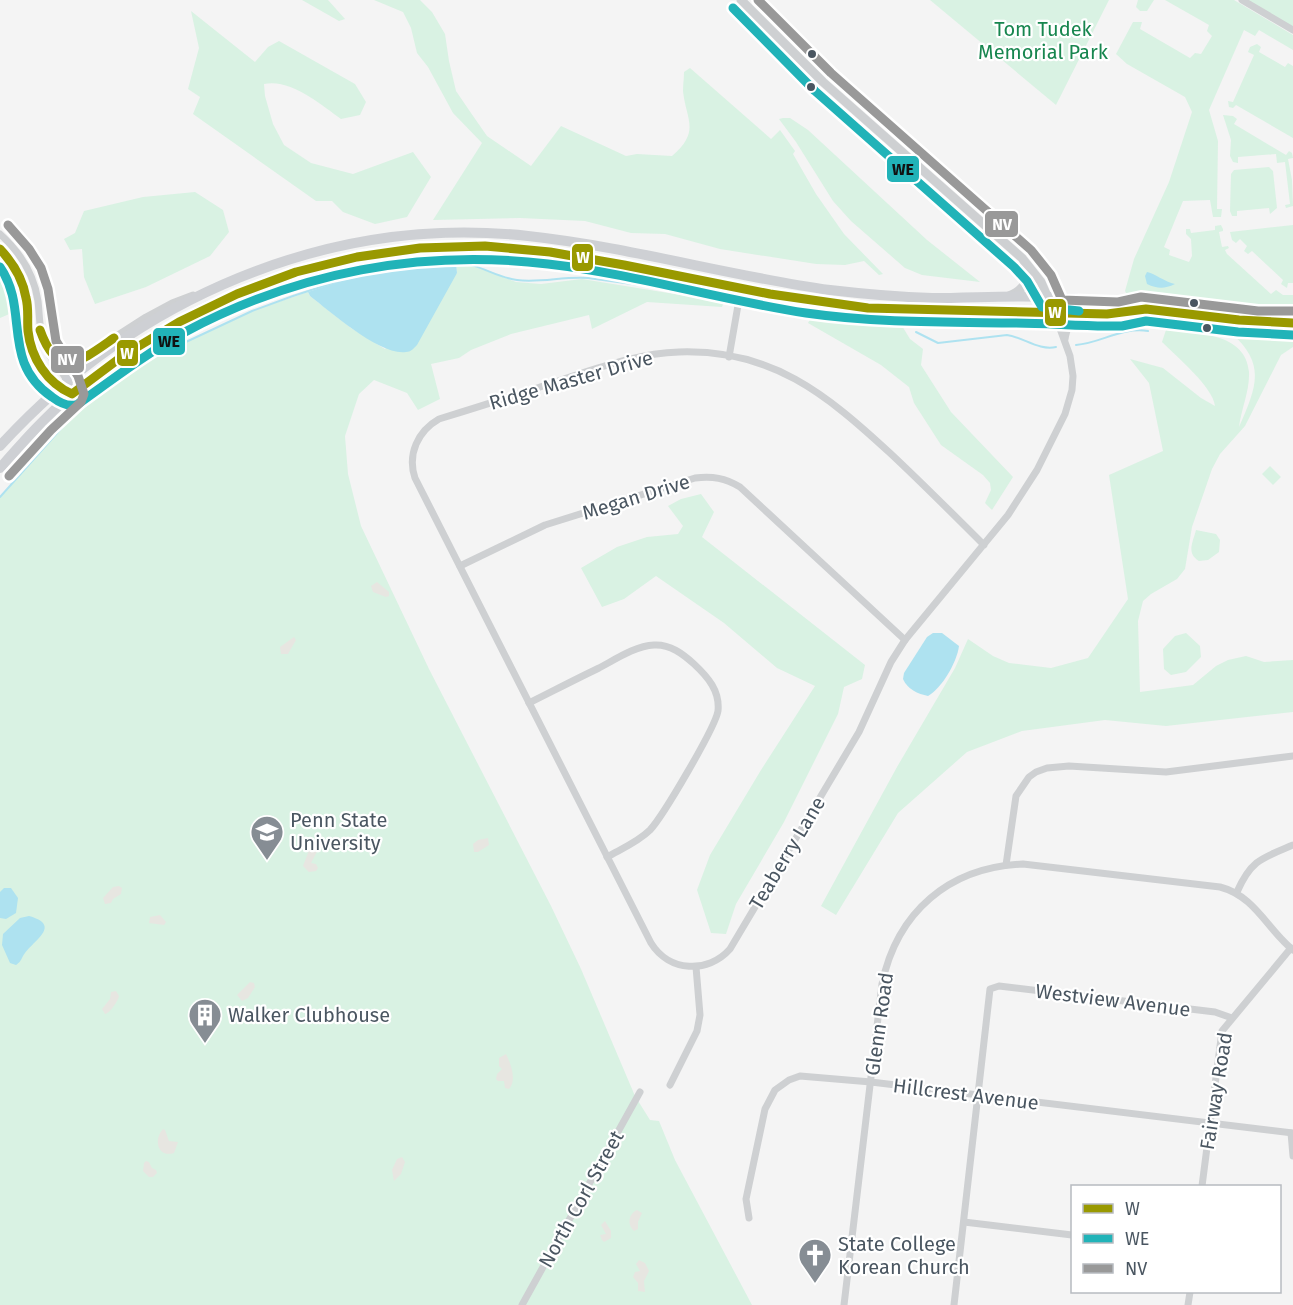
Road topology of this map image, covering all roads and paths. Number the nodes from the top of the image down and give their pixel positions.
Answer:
1 (741, 0) edge
2 (1242, 0) edge
3 (1293, 30) edge
4 (0, 234) edge
5 (0, 249) edge
6 (1022, 258) junction
7 (220, 285) junction
8 (741, 288) junction
9 (1006, 297) junction
10 (1049, 297) junction
11 (1141, 309) junction
12 (1054, 312) junction
13 (1084, 313) junction
14 (1293, 323) edge
15 (1065, 342) junction
16 (47, 350) junction
17 (729, 357) junction
18 (67, 380) junction
19 (58, 388) junction
20 (72, 394) junction
21 (0, 446) edge
22 (0, 468) edge
23 (984, 545) junction
24 (460, 566) junction
25 (905, 640) junction
26 (530, 703) junction
27 (1293, 756) edge
28 (1293, 845) edge
29 (607, 856) junction
30 (1006, 865) junction
31 (1237, 892) junction
32 (1292, 949) edge
33 (696, 967) junction
34 (1232, 1018) junction
35 (871, 1082) junction
36 (670, 1085) dead end
37 (640, 1092) dead end
38 (978, 1095) junction
39 (1210, 1123) junction
40 (1292, 1133) edge
41 (1293, 1156) edge
42 (1202, 1185) edge
43 (749, 1218) dead end
44 (964, 1222) junction
45 (1071, 1235) edge
46 (522, 1305) edge
47 (843, 1305) edge
48 (954, 1305) edge

1 - 6 street
2 - 3 street
4 - 16 street
5 - 19 street
6 - 9 street
6 - 10 street
7 - 9 main road
7 - 16 street
7 - 18 main road
8 - 12 main road
8 - 17 street
8 - 20 main road
9 - 10 main road
10 - 11 main road
10 - 12 street
11 - 13 main road
11 - 14 main road
12 - 13 main road
12 - 15 street, Teaberry Lane
13 - 15 street
15 - 23 street, Teaberry Lane
16 - 18 street
17 - 23 street, Ridge Master Drive
17 - 24 street, Ridge Master Drive
18 - 19 main road
18 - 20 street
19 - 20 street
19 - 21 main road
20 - 22 main road
23 - 25 street, Teaberry Lane
24 - 25 street, Megan Drive
24 - 26 street
25 - 33 street, Teaberry Lane
26 - 29 street
26 - 29 street
27 - 30 street
28 - 31 street
29 - 33 street
30 - 31 street, Glenn Road
30 - 35 street, Glenn Road
31 - 32 street
32 - 34 street, Fairway Road
33 - 36 street
34 - 38 street, Westview Avenue
34 - 39 street, Fairway Road
35 - 38 street, Hillcrest Avenue
35 - 43 street, Hillcrest Avenue
35 - 47 street, Glenn Road
37 - 46 street, North Corl Street
38 - 39 street, Hillcrest Avenue
38 - 44 street
39 - 40 street, Hillcrest Avenue
39 - 42 street, Fairway Road
40 - 41 street
44 - 45 street
44 - 48 street

